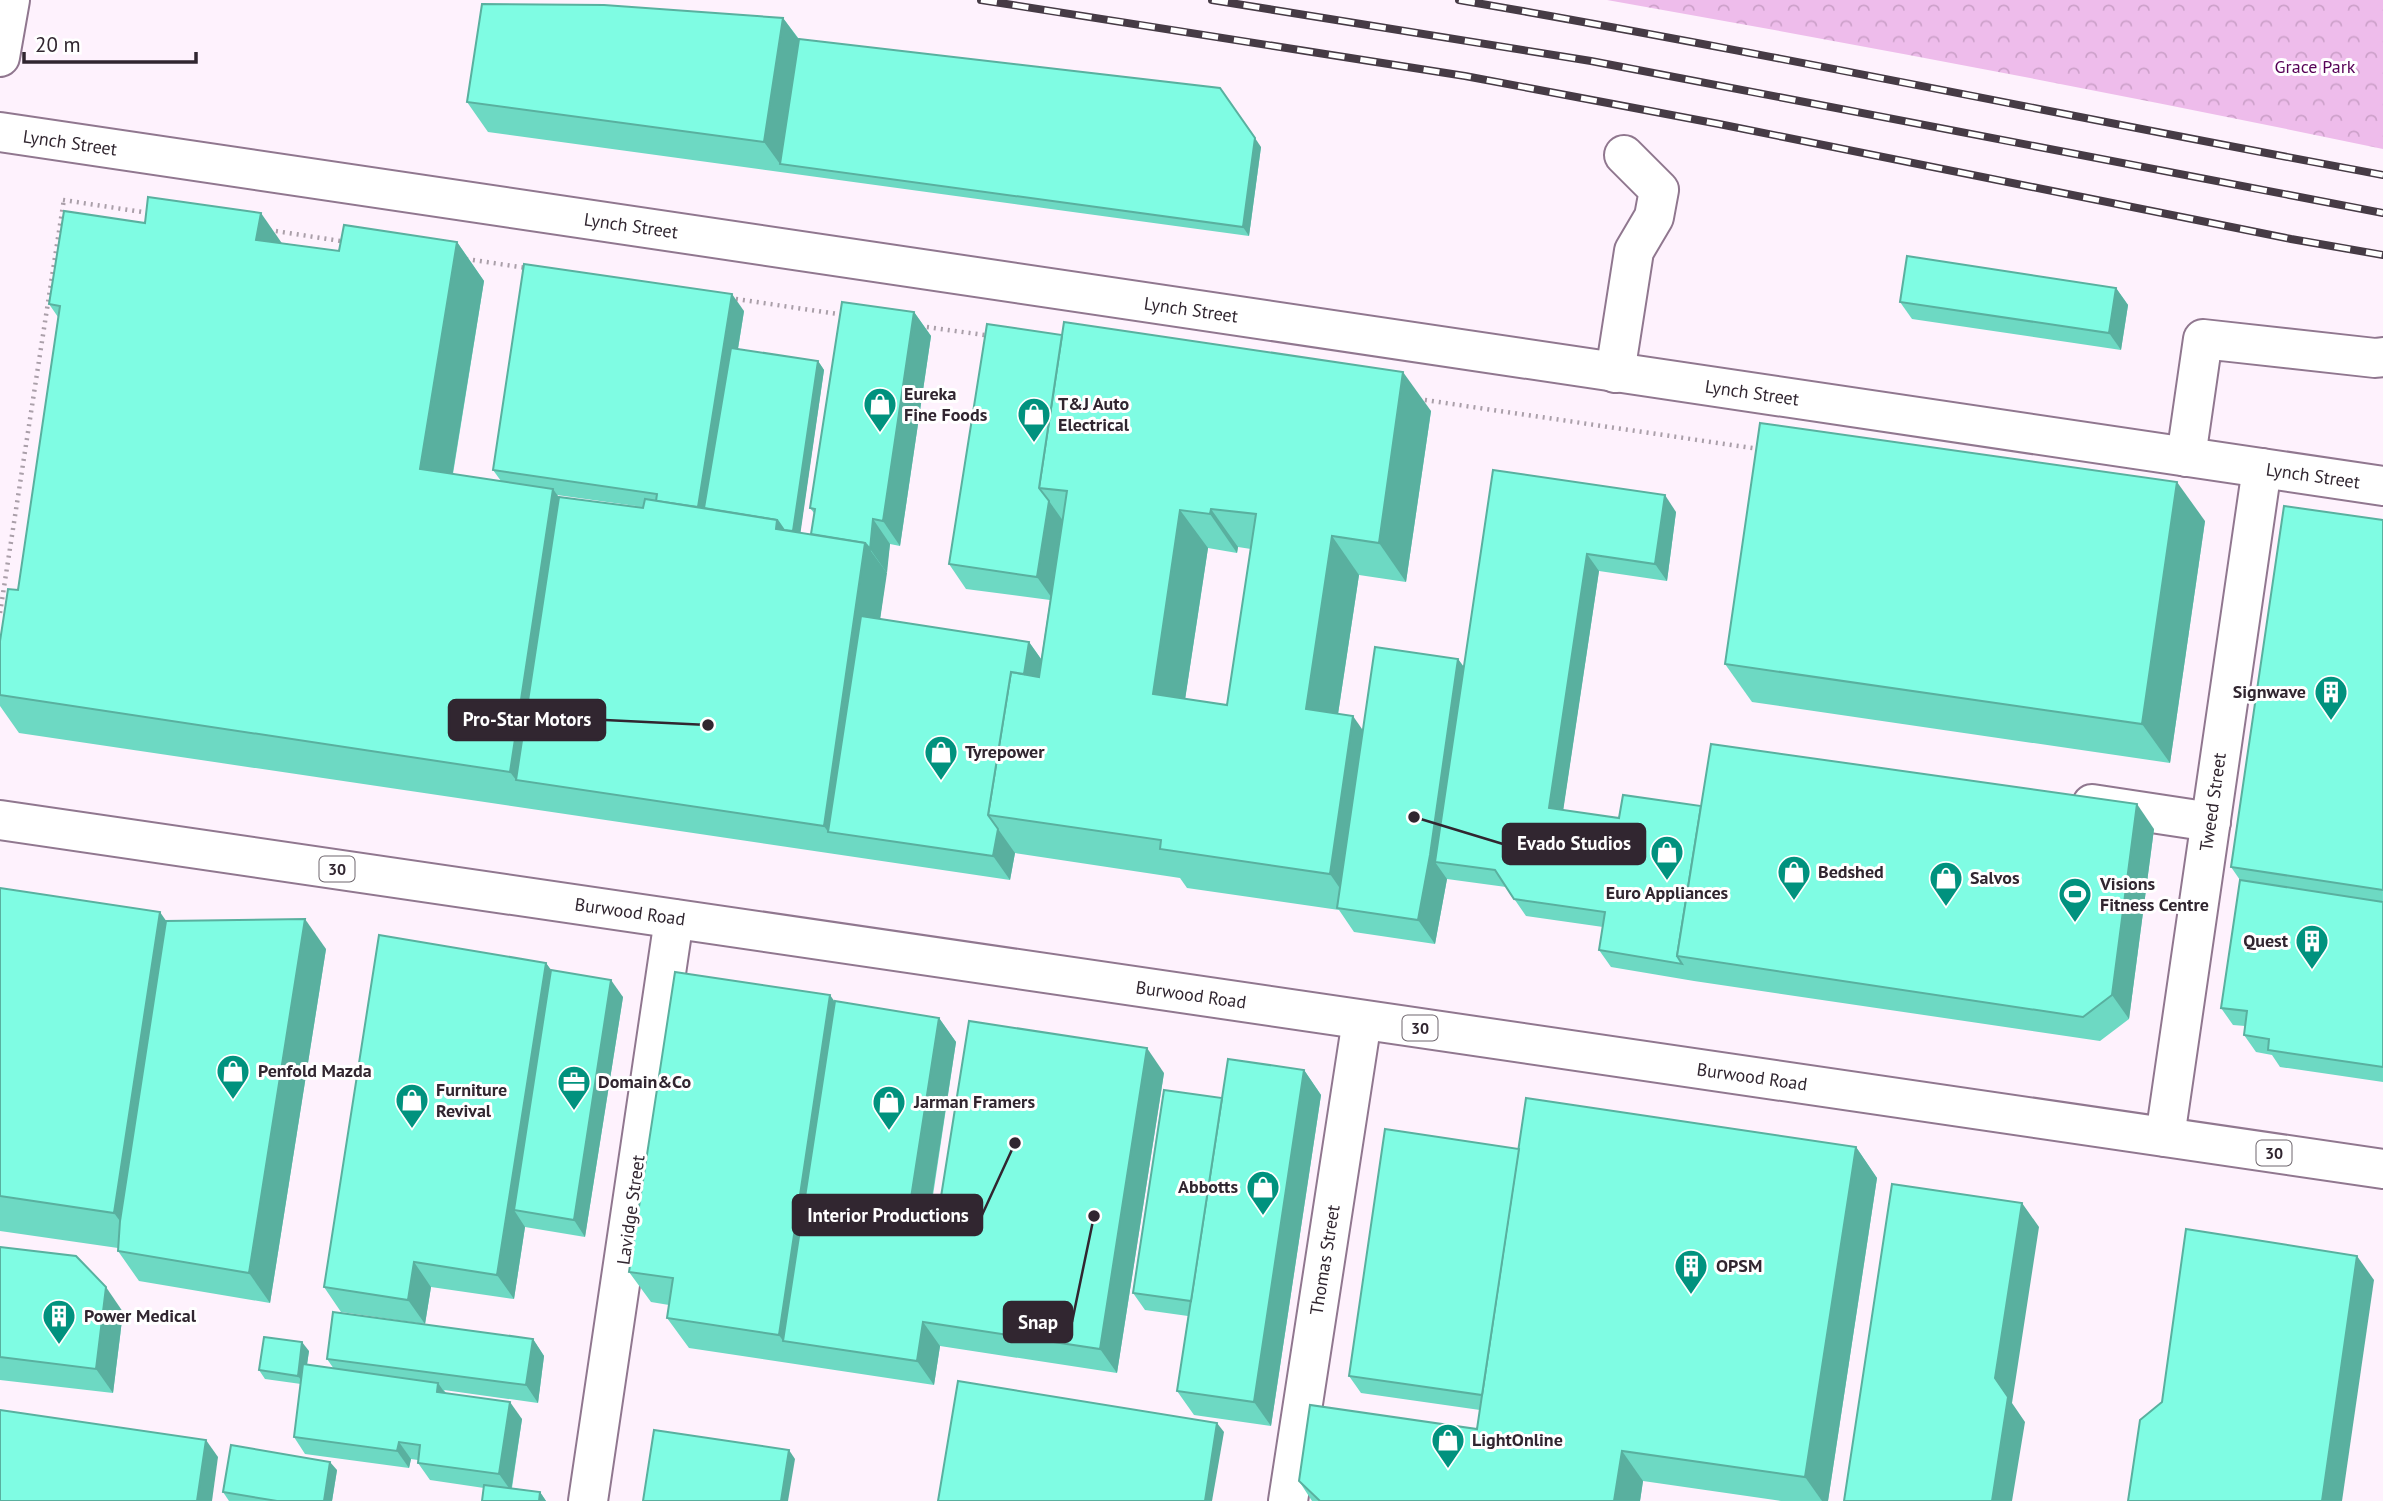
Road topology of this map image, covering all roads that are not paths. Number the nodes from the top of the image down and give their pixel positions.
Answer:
1 (10, 0) edge
2 (0, 57) edge
3 (0, 132) edge
4 (1624, 155) dead end
5 (2383, 357) edge
6 (1615, 373) junction
7 (2186, 457) junction
8 (2262, 468) junction
9 (2383, 486) edge
10 (2061, 799) edge
11 (0, 820) edge
12 (2211, 822) junction
13 (674, 919) junction
14 (1362, 1020) junction
15 (2165, 1137) junction
16 (2383, 1169) edge
17 (589, 1501) edge
18 (1288, 1501) edge

1 - 2 street
3 - 6 street, Lynch Street
4 - 6 street
5 - 7 street
6 - 7 street, Lynch Street
7 - 8 street, Lynch Street
8 - 9 street, Lynch Street
8 - 12 street, Tweed Street
10 - 12 street
11 - 13 street, Burwood Road / 30
12 - 15 street, Tweed Street
13 - 14 street, Burwood Road / 30
13 - 17 street, Lavidge Street
14 - 15 street, Burwood Road / 30
14 - 18 street, Thomas Street
15 - 16 street, Burwood Road / 30

